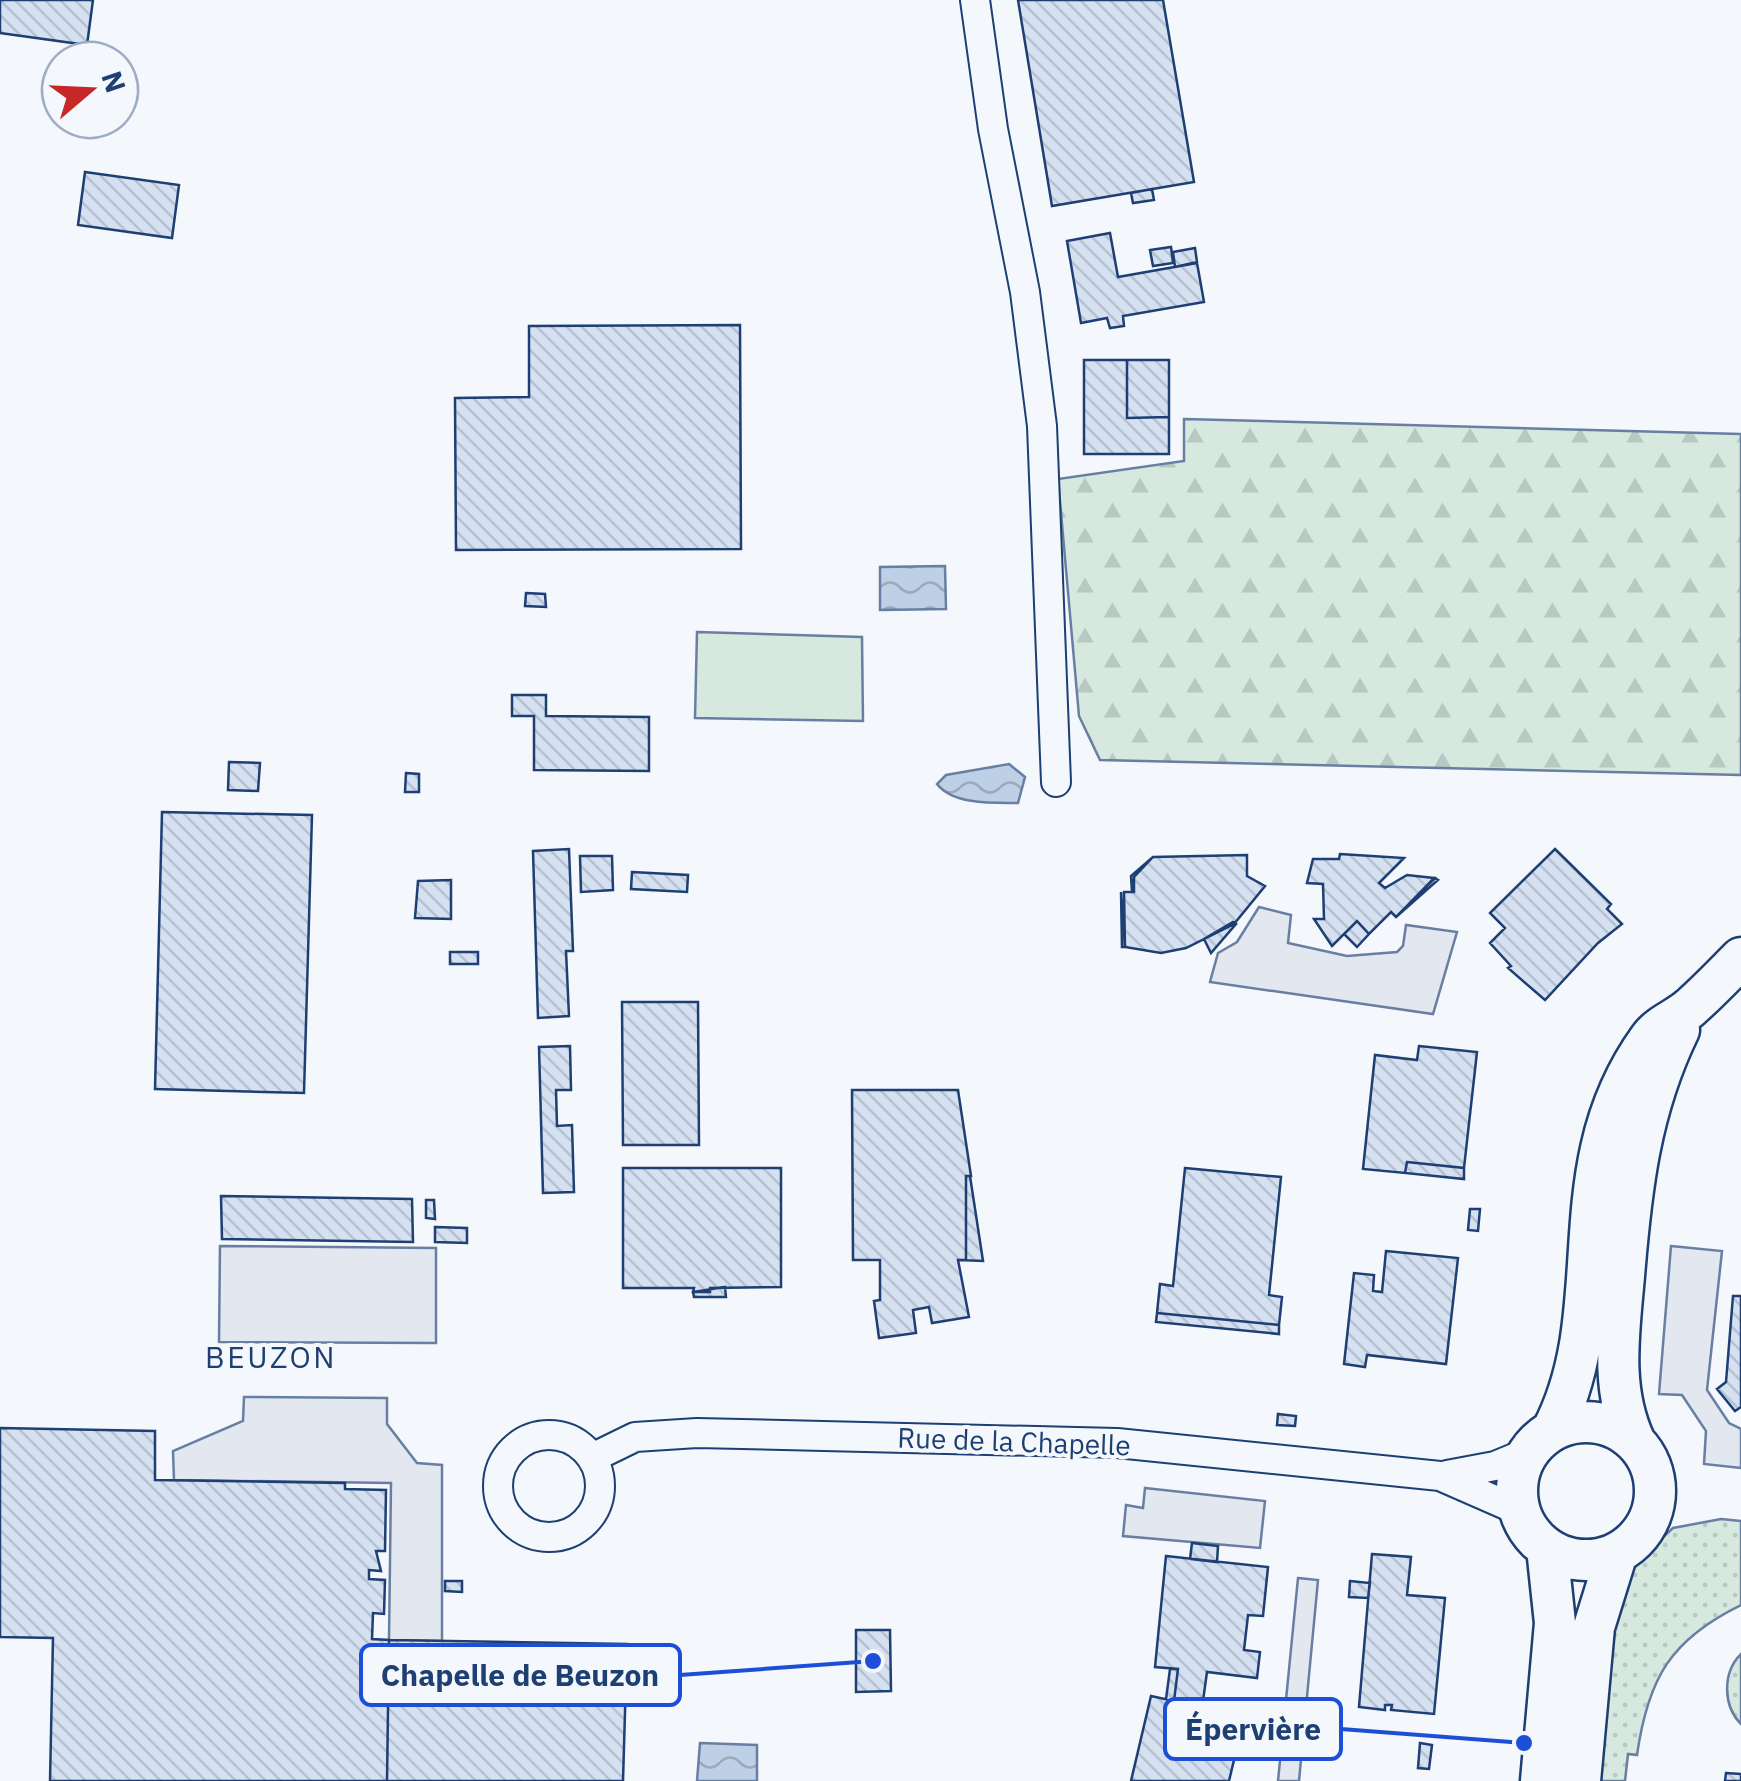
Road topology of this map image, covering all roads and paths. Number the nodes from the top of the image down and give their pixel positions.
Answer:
1 (975, 0) edge
2 (1056, 782) dead end
3 (1741, 958) edge
4 (1690, 1009) junction
5 (1540, 1442) junction
6 (1635, 1442) junction
7 (592, 1458) dead end
8 (1440, 1476) junction
9 (1520, 1512) junction
10 (1547, 1548) junction
11 (1617, 1554) junction
12 (1540, 1781) edge
13 (1580, 1781) edge

1 - 2 street
3 - 4 street
4 - 5 street
4 - 6 street
5 - 6 street
5 - 8 street, Rue de la Chapelle
5 - 9 street
6 - 11 street
7 - 8 street, Rue de la Chapelle
8 - 9 street, Rue de la Chapelle
9 - 10 street
10 - 11 street
10 - 12 street
11 - 13 street

